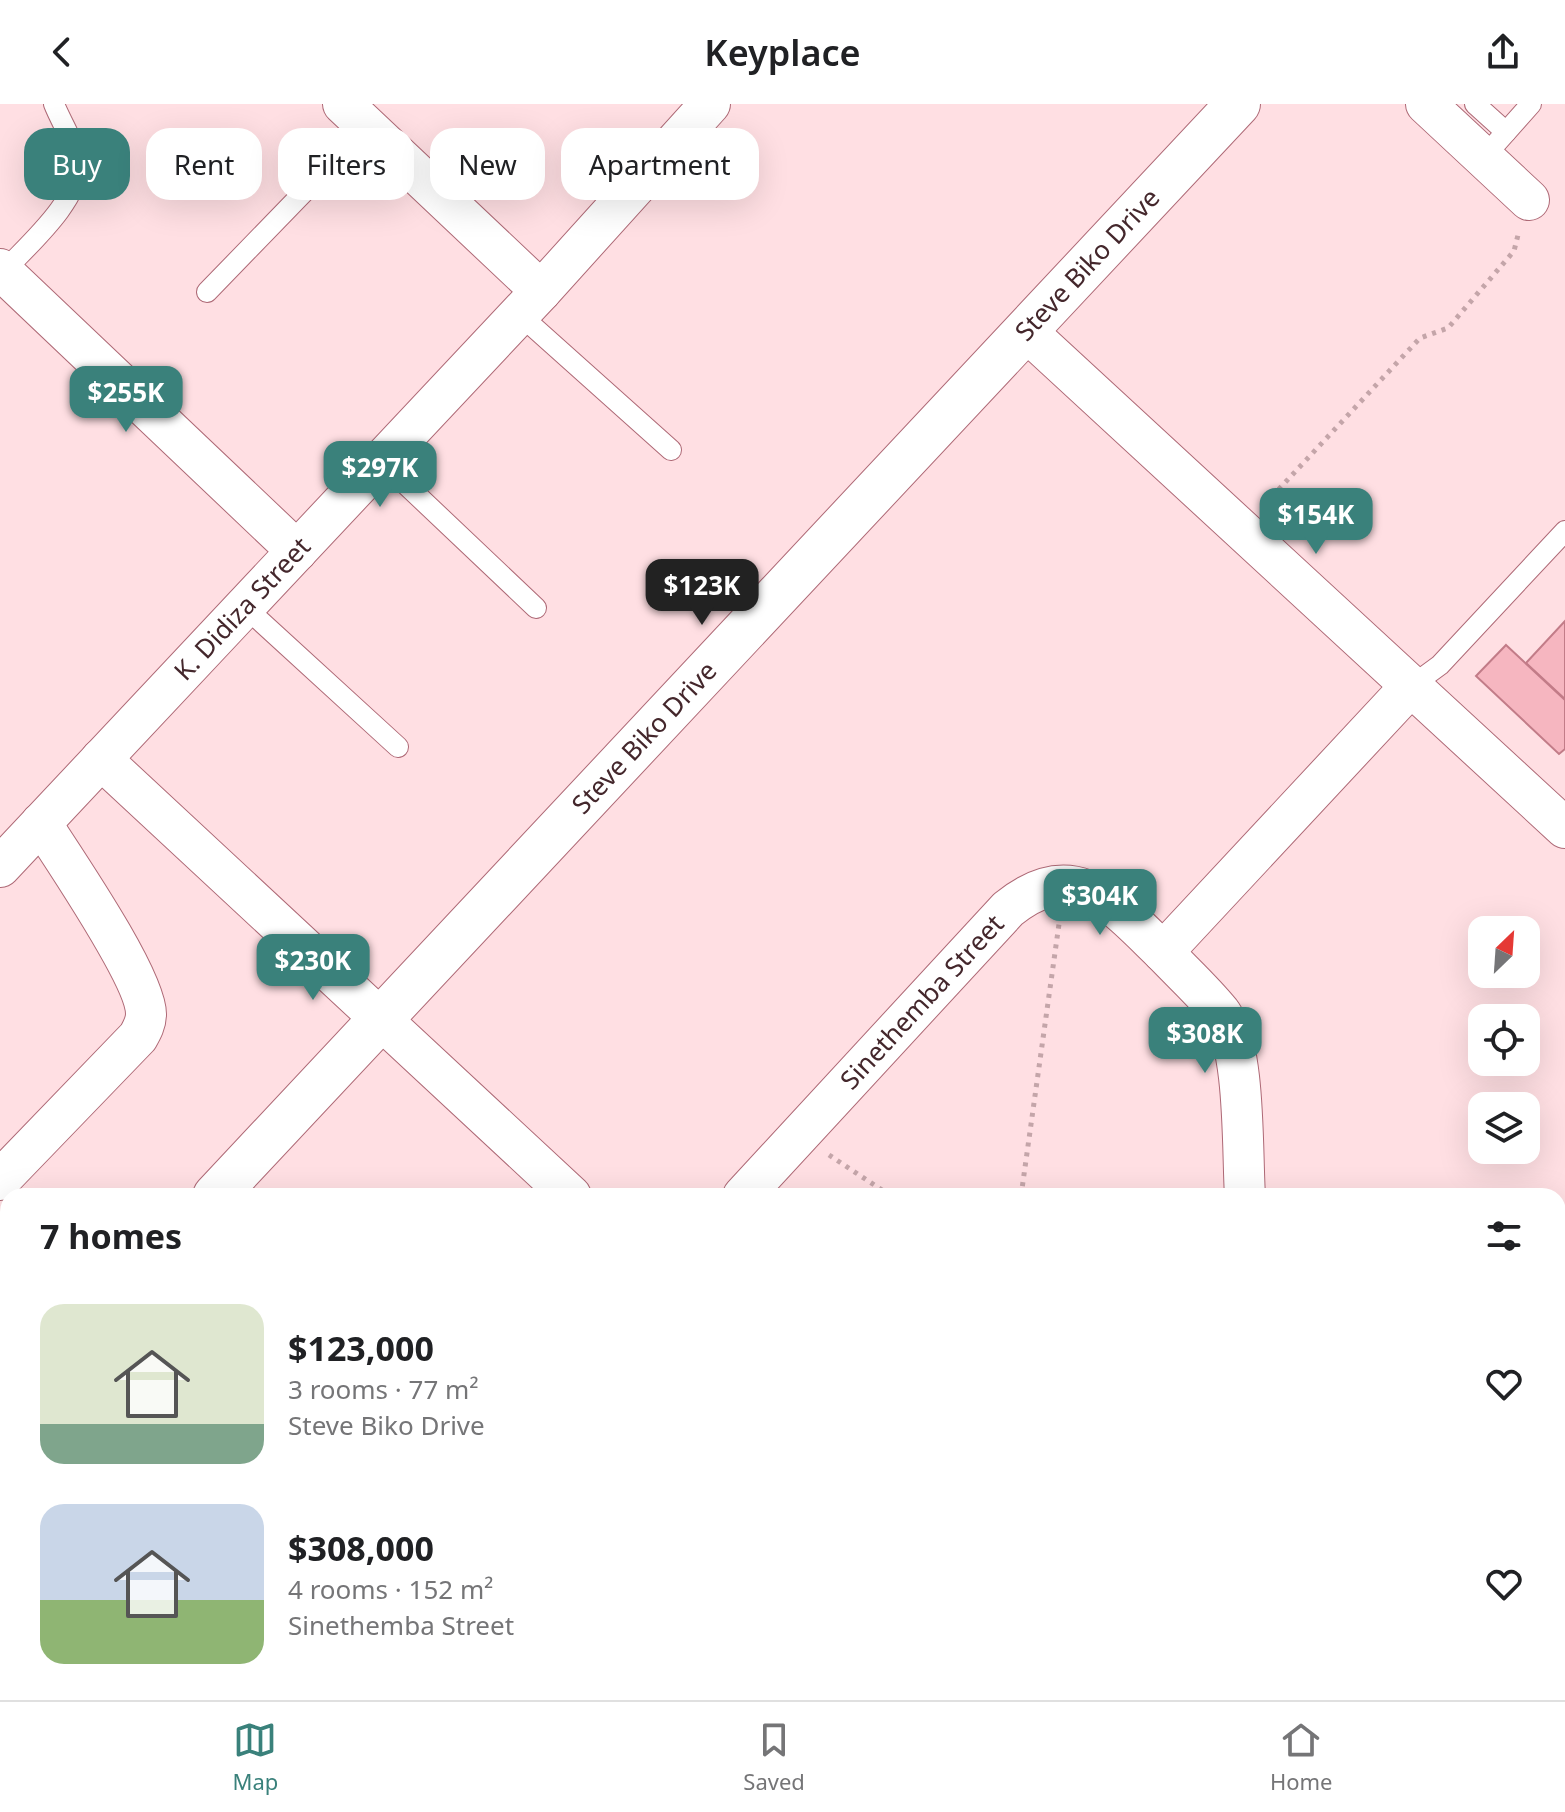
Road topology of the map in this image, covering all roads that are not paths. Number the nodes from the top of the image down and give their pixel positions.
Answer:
1 (54, 104) edge
2 (710, 104) edge
3 (1238, 104) edge
4 (1426, 104) edge
5 (1475, 104) edge
6 (1531, 104) edge
7 (355, 115) edge
8 (1494, 145) junction
9 (1529, 200) road end
10 (1, 271) edge
11 (207, 292) dead end
12 (530, 302) junction
13 (1025, 330) junction
14 (671, 450) dead end
15 (381, 461) junction
16 (1565, 531) edge
17 (297, 551) junction
18 (245, 607) junction
19 (536, 608) dead end
20 (1410, 687) junction
21 (398, 747) dead end
22 (101, 759) junction
23 (41, 823) junction
24 (1565, 828) edge
25 (0, 867) edge
26 (1163, 952) junction
27 (380, 1022) junction
28 (0, 1180) edge
29 (223, 1188) edge
30 (562, 1188) edge
31 (750, 1188) edge
32 (1244, 1188) edge

1 - 10 lane
2 - 12 street, K. Didiza Street
3 - 13 main road, Steve Biko Drive
4 - 8 street
5 - 8 lane
6 - 8 lane
7 - 11 lane
7 - 12 street
8 - 9 street
10 - 17 street
12 - 14 lane
12 - 15 street, K. Didiza Street
13 - 20 street
13 - 27 main road, Steve Biko Drive
15 - 17 street, K. Didiza Street
15 - 19 lane
16 - 20 lane
17 - 18 street, K. Didiza Street
18 - 21 lane
18 - 22 street, K. Didiza Street
20 - 24 street
20 - 26 street
22 - 23 street, K. Didiza Street
22 - 27 street
23 - 25 street, K. Didiza Street
23 - 28 street
26 - 31 street, Sinethemba Street
26 - 32 street
27 - 29 main road, Steve Biko Drive
27 - 30 street

